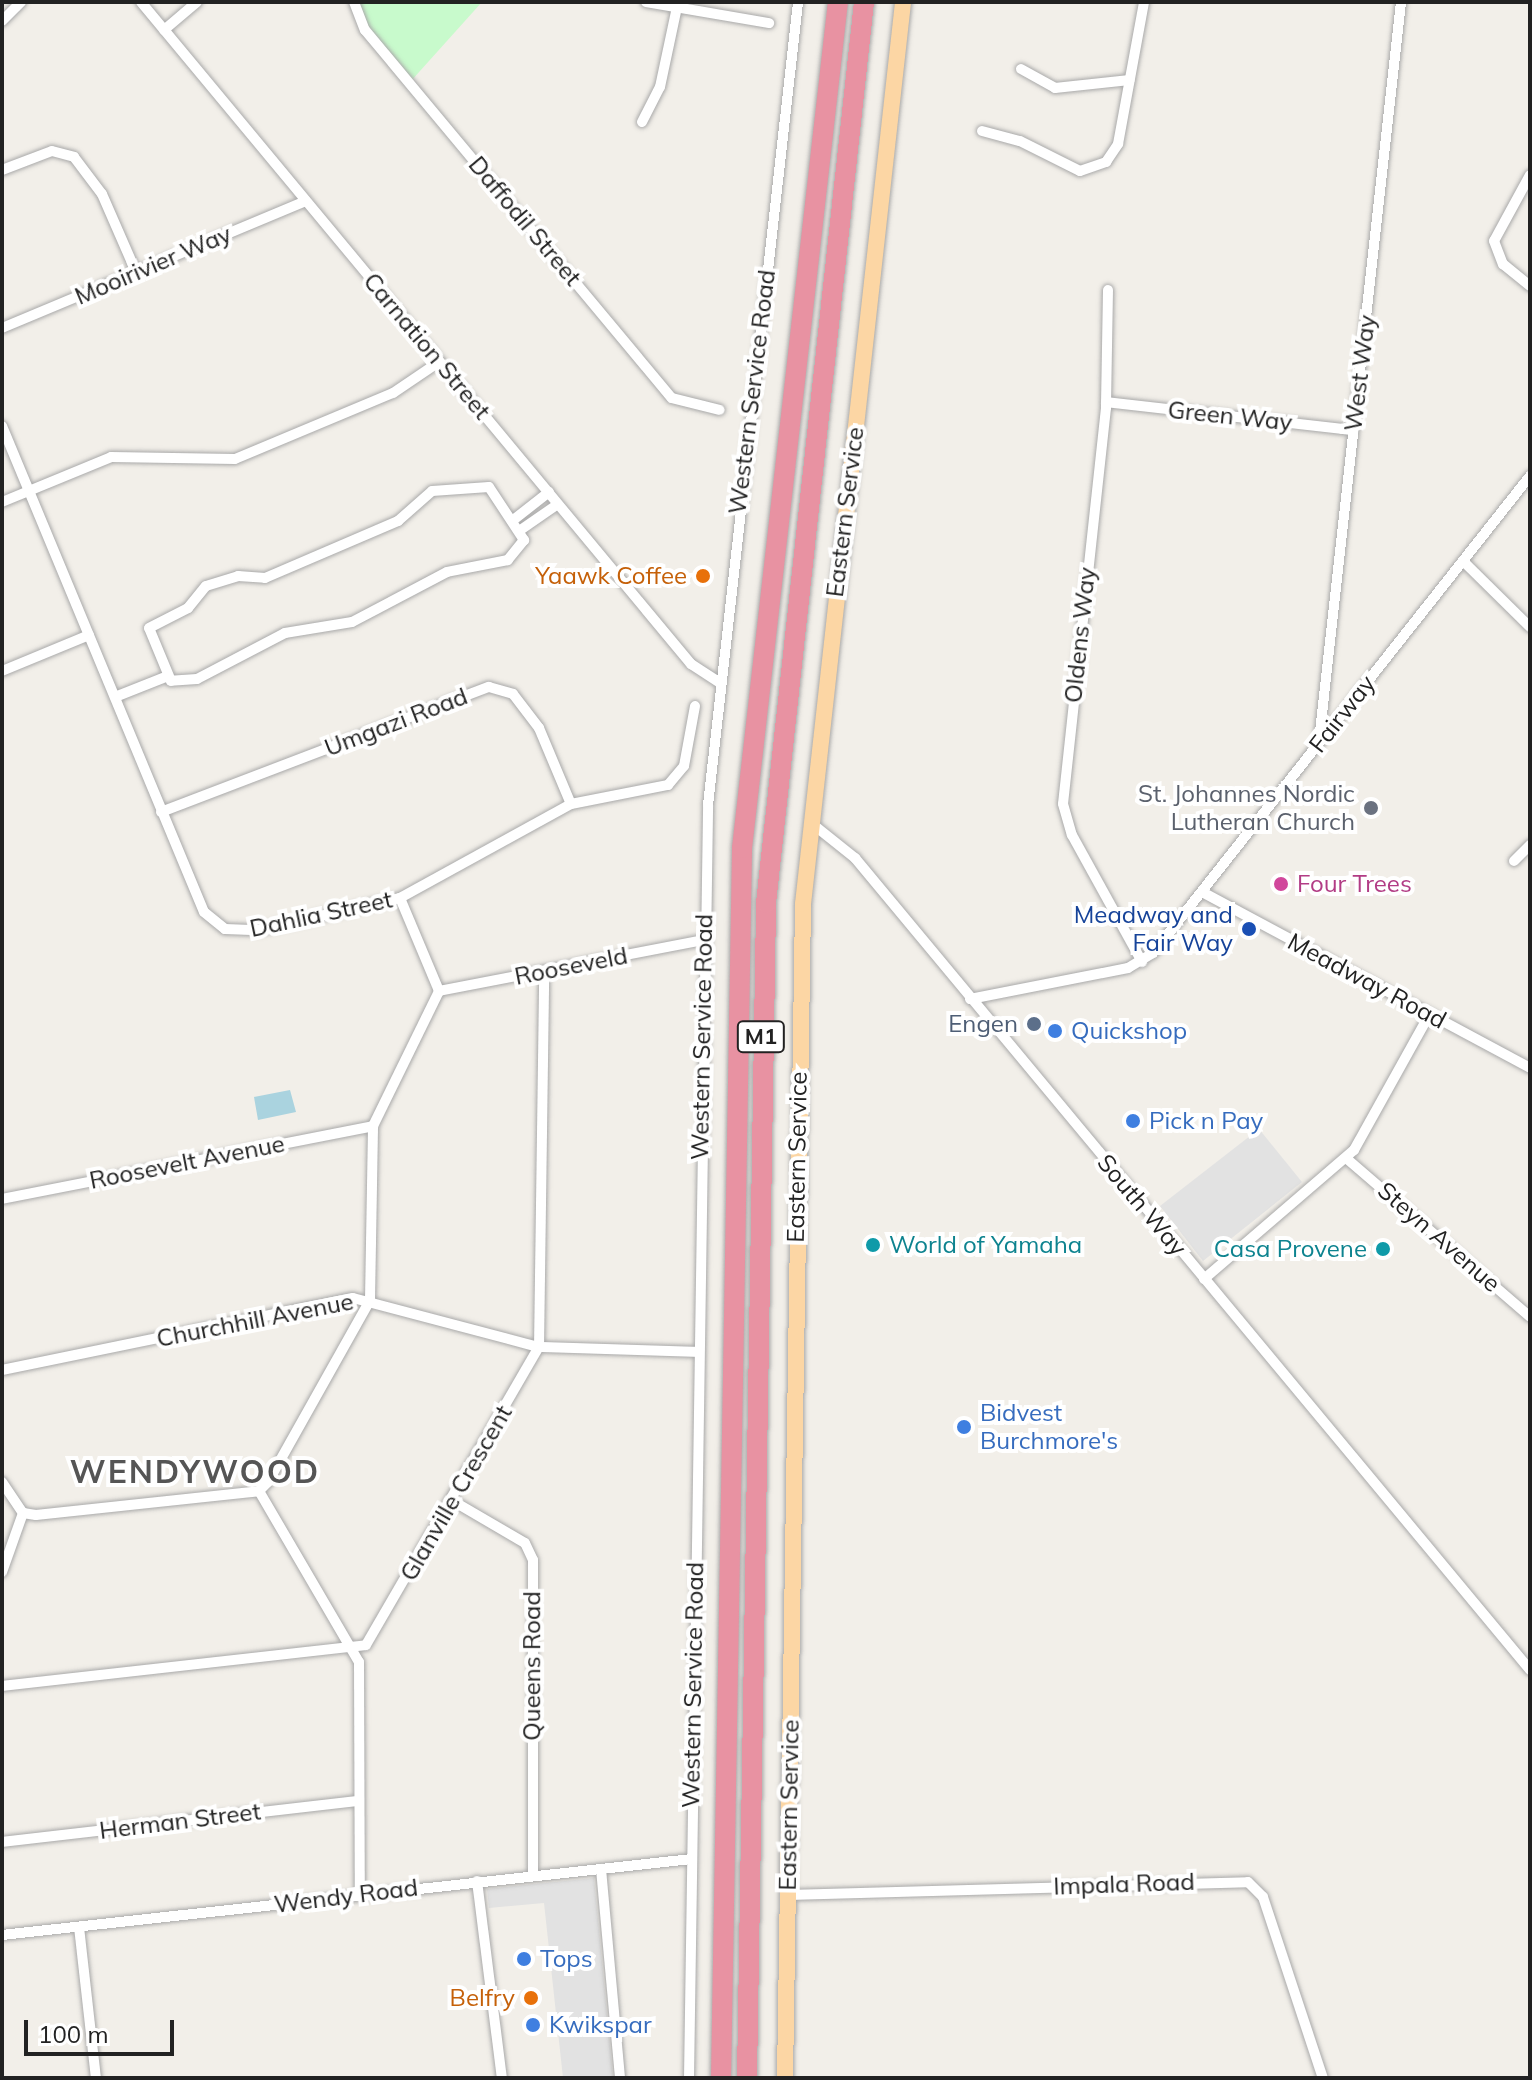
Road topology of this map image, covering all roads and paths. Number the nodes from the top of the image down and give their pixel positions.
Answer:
1 (21, 2) edge
2 (141, 2) edge
3 (197, 2) edge
4 (354, 2) edge
5 (646, 2) edge
6 (798, 2) edge
7 (838, 2) edge
8 (864, 2) edge
9 (903, 2) edge
10 (1144, 2) edge
11 (1401, 2) edge
12 (677, 7) junction
13 (2, 21) edge
14 (769, 23) dead end
15 (164, 30) junction
16 (1021, 69) dead end
17 (1130, 80) junction
18 (642, 122) dead end
19 (982, 131) dead end
20 (2, 170) edge
21 (1530, 175) edge
22 (305, 201) junction
23 (136, 272) junction
24 (1530, 286) edge
25 (1108, 290) dead end
26 (2, 328) edge
27 (439, 362) junction
28 (1106, 402) junction
29 (720, 410) dead end
30 (2, 426) edge
31 (1353, 430) junction
32 (1530, 476) edge
33 (29, 491) junction
34 (549, 492) junction
35 (2, 502) edge
36 (558, 504) junction
37 (512, 521) junction
38 (519, 531) junction
39 (1463, 561) junction
40 (1530, 627) edge
41 (89, 635) junction
42 (2, 671) edge
43 (168, 676) junction
44 (719, 682) junction
45 (115, 697) junction
46 (695, 706) dead end
47 (1319, 743) junction
48 (571, 804) junction
49 (161, 812) junction
50 (809, 822) junction
51 (1530, 845) edge
52 (1514, 861) dead end
53 (1204, 893) junction
54 (400, 898) junction
55 (703, 940) junction
56 (1142, 962) junction
57 (544, 972) junction
58 (439, 991) junction
59 (970, 999) junction
60 (1429, 1015) junction
61 (1530, 1068) edge
62 (373, 1126) junction
63 (1346, 1158) junction
64 (2, 1199) edge
65 (1204, 1279) junction
66 (370, 1300) junction
67 (1530, 1317) edge
68 (539, 1347) junction
69 (696, 1352) junction
70 (2, 1370) edge
71 (2, 1482) edge
72 (259, 1491) junction
73 (453, 1501) junction
74 (23, 1513) junction
75 (2, 1572) edge
76 (353, 1651) junction
77 (1530, 1670) edge
78 (2, 1686) edge
79 (359, 1801) junction
80 (2, 1842) edge
81 (691, 1859) junction
82 (601, 1869) junction
83 (533, 1875) junction
84 (477, 1881) junction
85 (360, 1895) junction
86 (788, 1895) junction
87 (79, 1927) junction
88 (2, 1935) edge
89 (96, 2078) edge
90 (502, 2078) edge
91 (620, 2078) edge
92 (689, 2078) edge
93 (721, 2078) edge
94 (747, 2078) edge
95 (785, 2078) edge
96 (1323, 2078) edge

1 - 13 street
2 - 15 street, Carnation Street
3 - 15 street
4 - 29 street, Daffodil Street
5 - 12 street
6 - 44 street, Western Service Road
7 - 93 highway, M1
8 - 94 highway, M1
9 - 50 main road, Eastern Service
10 - 17 street
11 - 31 street, West Way
12 - 14 street
12 - 18 street
15 - 22 street, Carnation Street
16 - 17 street
17 - 19 street
20 - 23 street
21 - 24 street
22 - 23 street, Mooirivier Way
22 - 27 street, Carnation Street
23 - 26 street, Mooirivier Way
25 - 28 street, Oldens Way
27 - 33 street
27 - 34 street, Carnation Street
28 - 31 street, Green Way
28 - 56 street, Oldens Way
30 - 33 street, Dahlia Street
31 - 47 street, West Way
32 - 39 street, Fairway
33 - 35 street
33 - 41 street, Dahlia Street
34 - 36 street, Carnation Street
34 - 37 street
36 - 38 street
36 - 44 street, Carnation Street
37 - 38 street
37 - 43 street
38 - 43 street
39 - 40 street
39 - 47 street, Fairway
41 - 42 street
41 - 45 street, Dahlia Street
43 - 45 street
44 - 55 street, Western Service Road
45 - 49 street, Dahlia Street
46 - 48 street, Dahlia Street
47 - 53 street, Fairway
48 - 49 street, Umgazi Road
48 - 54 street, Dahlia Street
49 - 54 street, Dahlia Street
50 - 59 street, South Way
50 - 86 main road, Eastern Service
51 - 52 street
53 - 56 street, Fairway
53 - 60 street, Meadway Road
54 - 58 street
55 - 57 street, Rooseveld
55 - 69 street, Western Service Road
56 - 59 street
57 - 58 street, Rooseveld
57 - 68 street, Glanville Crescent
58 - 62 street
59 - 65 street, South Way
60 - 61 street, Meadway Road
60 - 63 street
62 - 64 street, Roosevelt Avenue
62 - 66 street
63 - 65 street
63 - 67 street, Steyn Avenue
65 - 77 street, South Way
66 - 68 street, Churchhill Avenue
66 - 70 street, Churchhill Avenue
66 - 72 street
68 - 69 street, Churchhill Avenue
68 - 73 street, Glanville Crescent
69 - 81 street, Western Service Road
71 - 74 street
72 - 74 street
72 - 76 street
73 - 76 street, Glanville Crescent
73 - 83 street, Queens Road
74 - 75 street
76 - 78 street
76 - 79 street
79 - 80 street, Herman Street
79 - 85 street
81 - 82 street, Wendy Road
81 - 92 street, Western Service Road
82 - 83 street, Wendy Road
82 - 91 street
83 - 84 street, Wendy Road
84 - 85 street, Wendy Road
84 - 90 street
85 - 87 street, Wendy Road
86 - 95 main road, Eastern Service
86 - 96 street, Impala Road
87 - 88 street, Wendy Road
87 - 89 street

